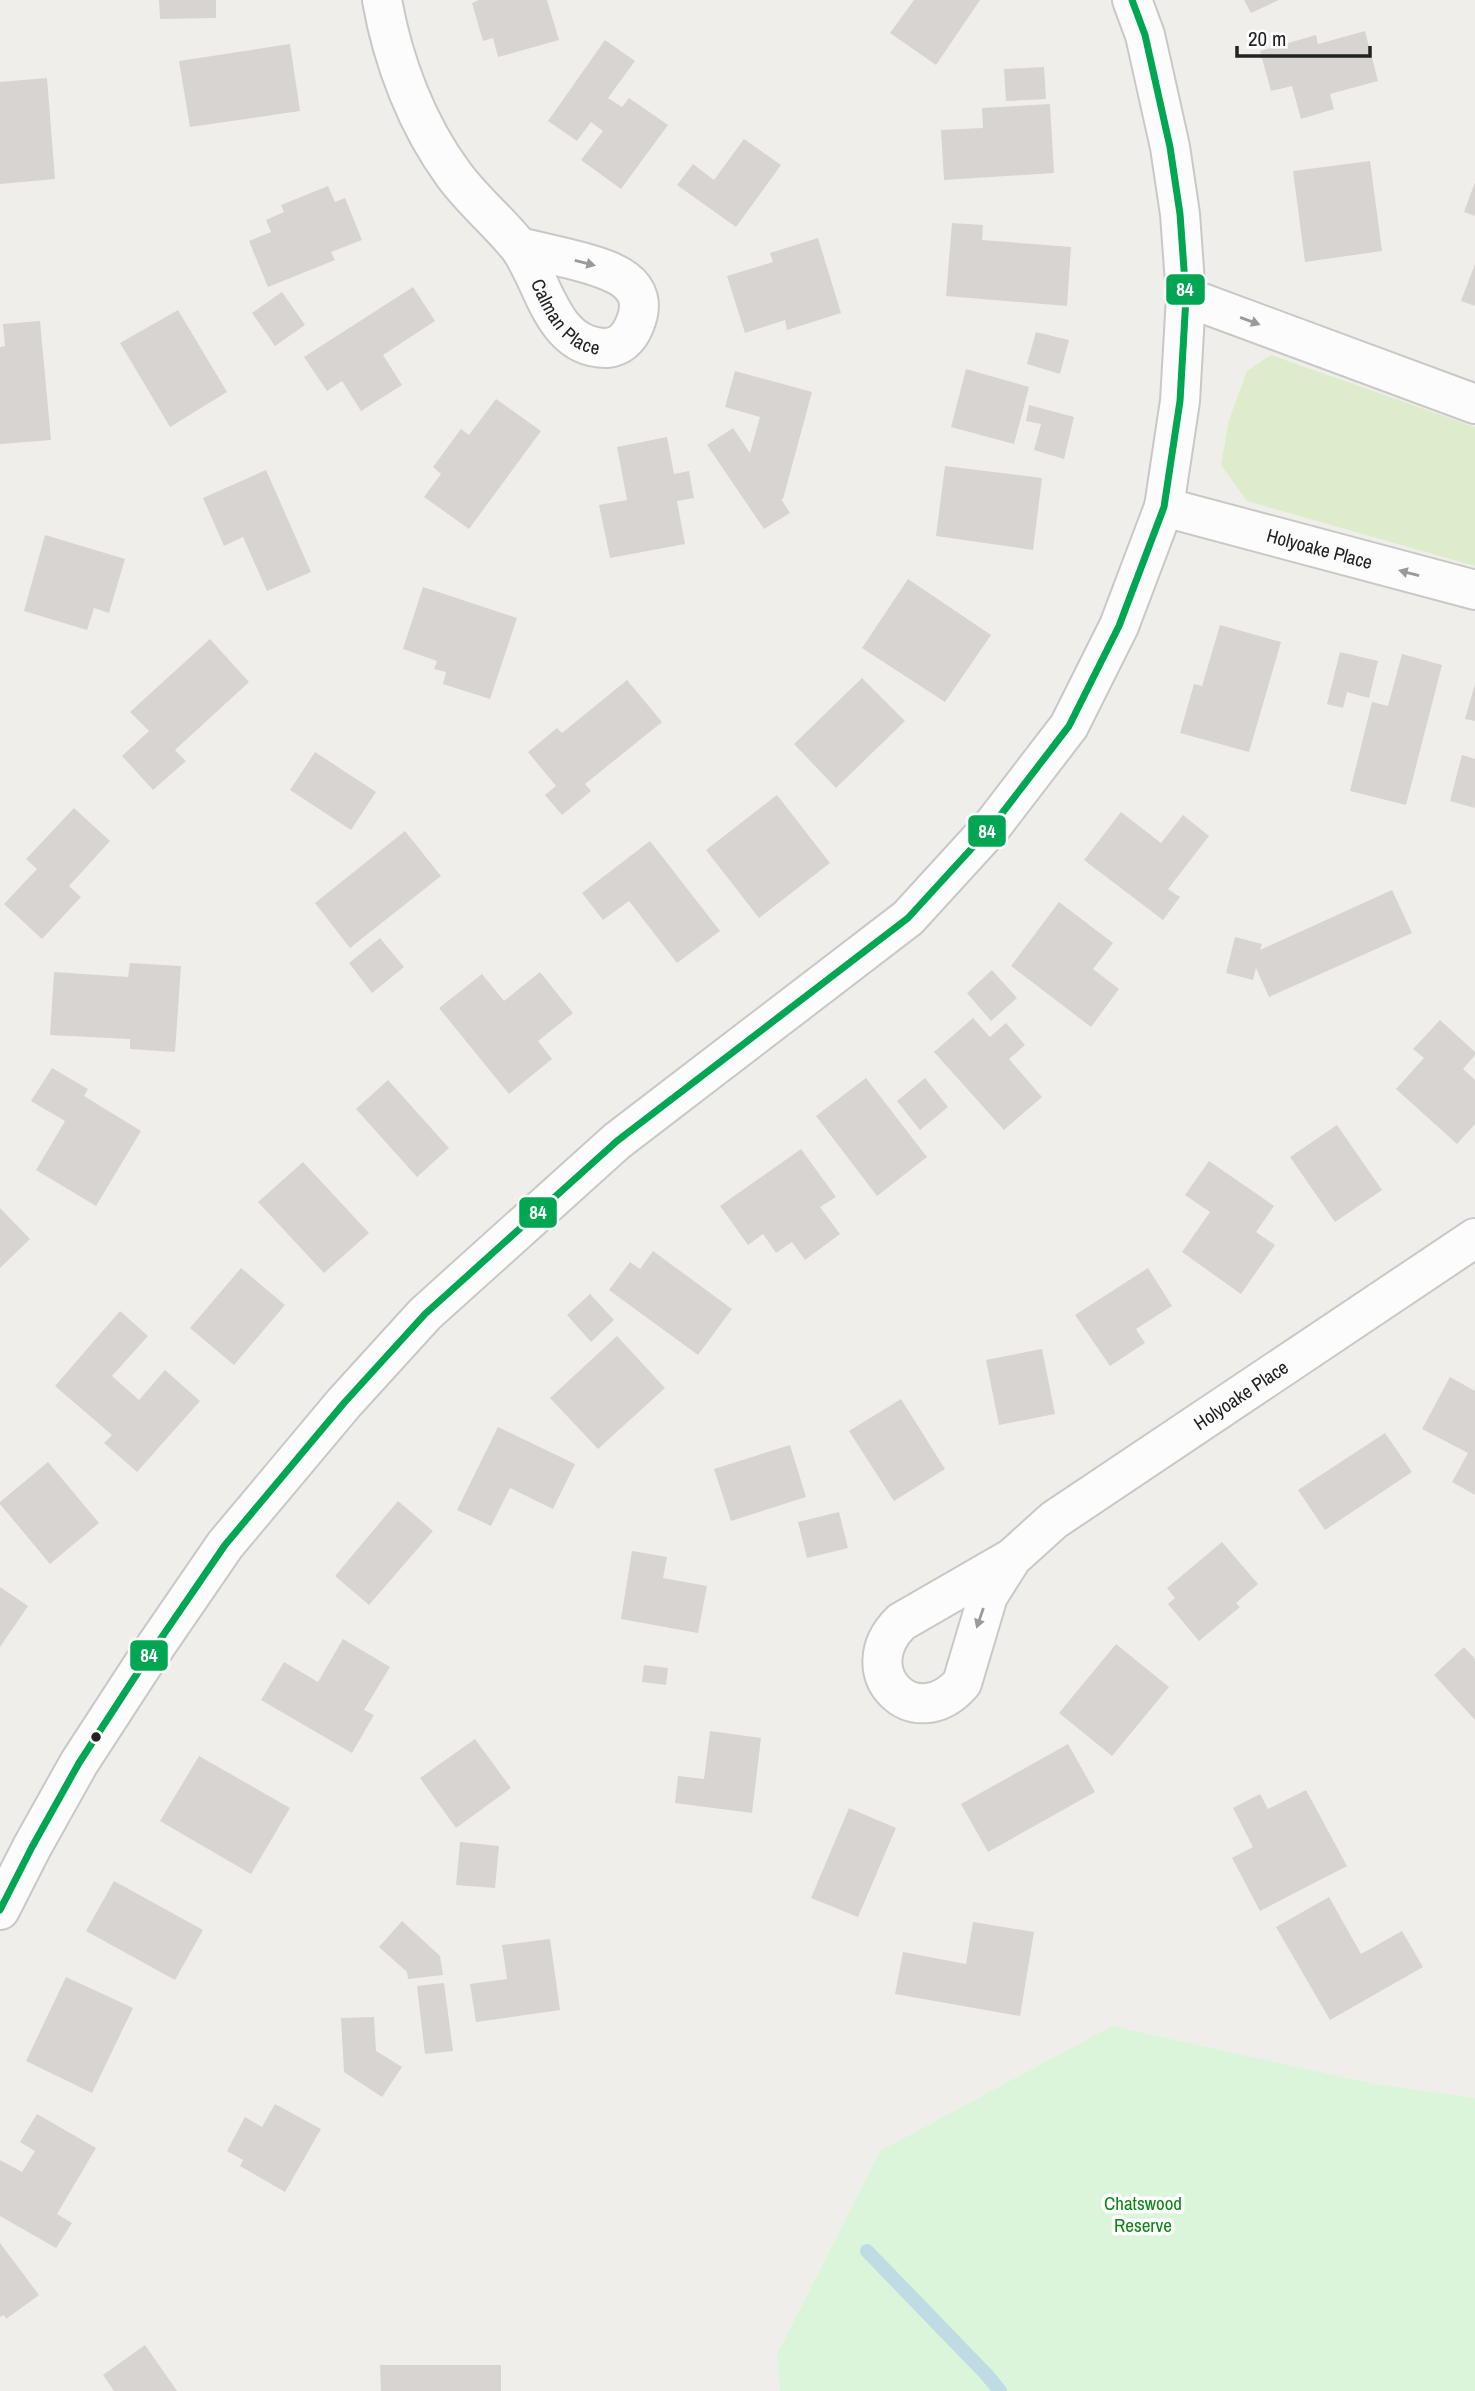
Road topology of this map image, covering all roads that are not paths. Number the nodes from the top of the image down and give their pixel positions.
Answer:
1 (382, 0) edge
2 (1132, 0) edge
3 (519, 247) dead end
4 (1186, 297) junction
5 (1475, 404) edge
6 (1164, 507) junction
7 (1475, 590) edge
8 (1475, 1238) edge
9 (1012, 1558) dead end
10 (0, 1910) edge

1 - 3 street
2 - 4 street
4 -> 5 street
4 - 6 street
7 -> 6 street, Holyoake Place
6 - 10 street
8 - 9 street, Holyoake Place

